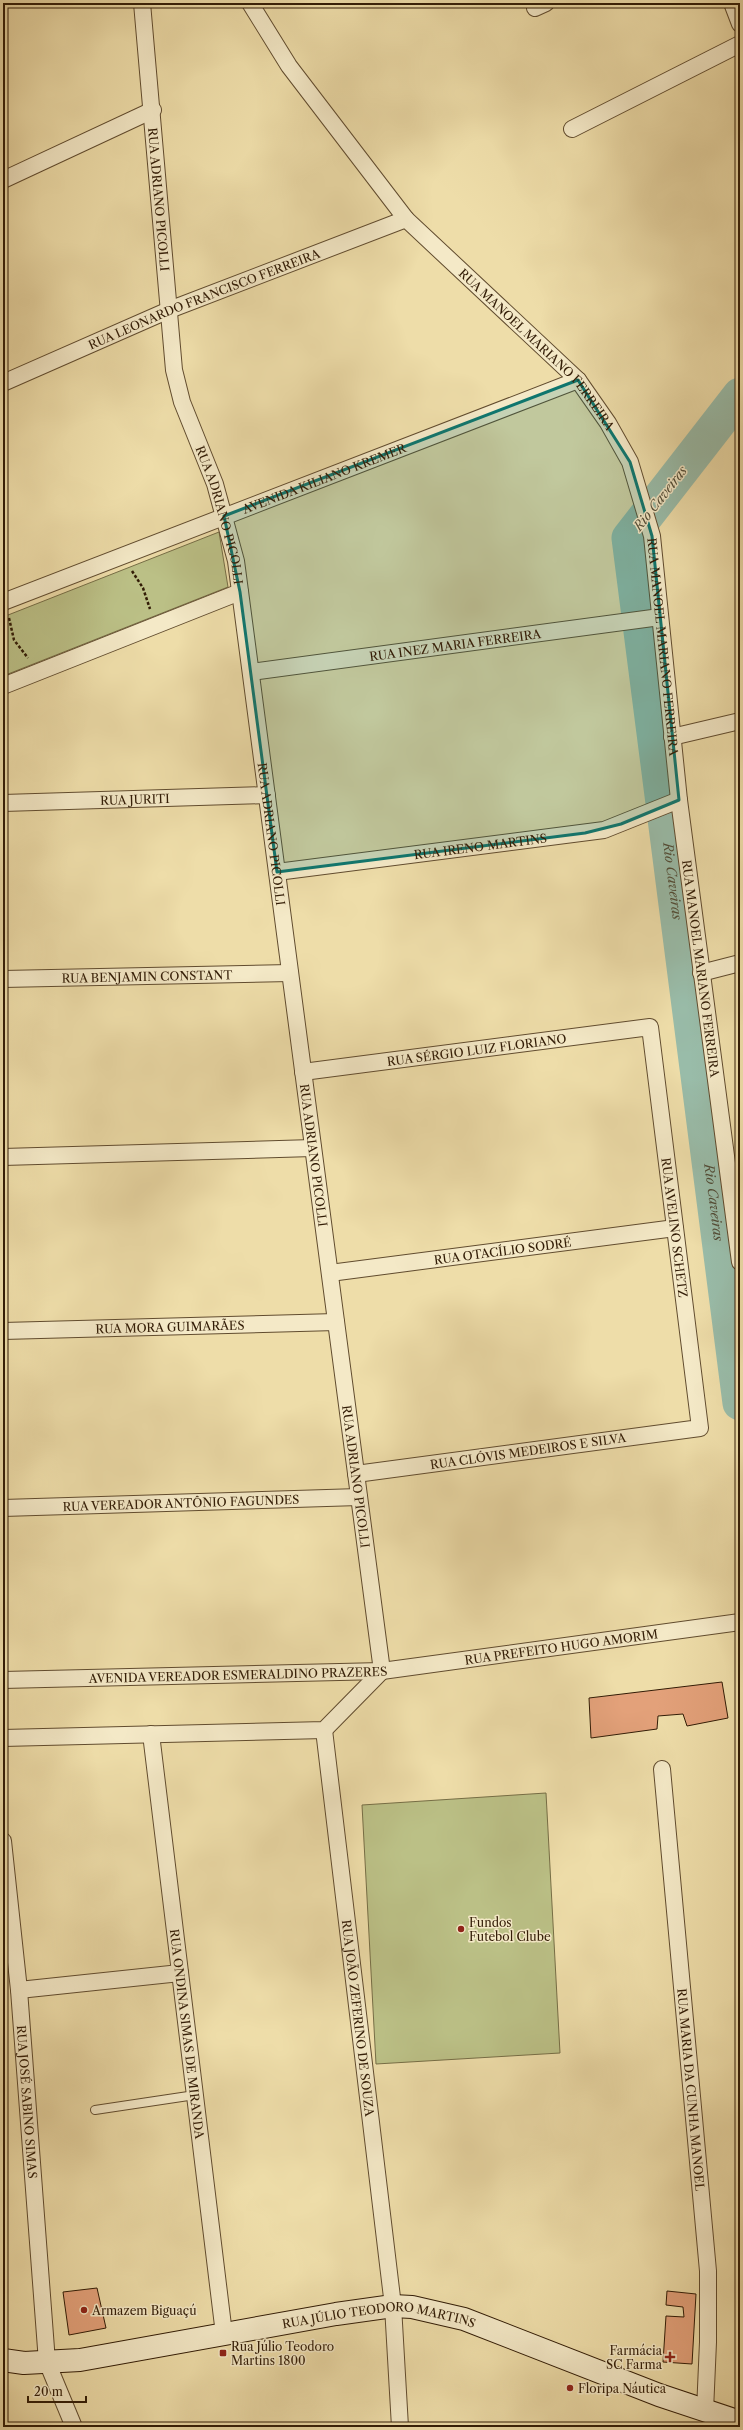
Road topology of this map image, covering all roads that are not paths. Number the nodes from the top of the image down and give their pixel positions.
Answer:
1 (142, 3) edge
2 (250, 3) edge
3 (732, 3) edge
4 (740, 24) edge
5 (740, 44) edge
6 (153, 110) junction
7 (572, 129) dead end
8 (3, 180) edge
9 (406, 219) junction
10 (169, 310) junction
11 (578, 380) junction
12 (3, 383) edge
13 (224, 516) junction
14 (240, 592) junction
15 (8, 600) edge
16 (656, 618) junction
17 (251, 672) junction
18 (3, 686) edge
19 (740, 721) edge
20 (672, 737) junction
21 (267, 795) junction
22 (677, 800) junction
23 (3, 803) edge
24 (277, 872) junction
25 (740, 963) edge
26 (290, 973) junction
27 (701, 973) junction
28 (3, 979) edge
29 (650, 1028) joint
30 (303, 1072) junction
31 (313, 1148) junction
32 (3, 1157) edge
33 (735, 1182) edge
34 (675, 1228) junction
35 (740, 1262) edge
36 (330, 1273) junction
37 (336, 1322) junction
38 (3, 1331) edge
39 (700, 1428) joint
40 (356, 1474) junction
41 (359, 1497) junction
42 (3, 1508) edge
43 (740, 1622) edge
44 (382, 1671) junction
45 (3, 1680) edge
46 (324, 1730) junction
47 (151, 1734) junction
48 (3, 1738) edge
49 (662, 1769) dead end
50 (3, 1841) edge
51 (180, 1973) junction
52 (19, 1990) junction
53 (195, 2094) junction
54 (94, 2110) dead end
55 (393, 2306) junction
56 (224, 2334) junction
57 (3, 2360) edge
58 (47, 2362) junction
59 (705, 2411) junction
60 (740, 2422) edge
61 (74, 2427) edge
62 (400, 2427) edge

1 - 6 street, RUA ADRIANO PICOLLI
2 - 9 street, RUA MANOEL MARIANO FERREIRA
3 - 4 street
5 - 7 street
6 - 8 street
6 - 10 street, RUA ADRIANO PICOLLI
9 - 10 street, RUA LEONARDO FRANCISCO FERREIRA
9 - 11 street, RUA MANOEL MARIANO FERREIRA
10 - 12 street, RUA LEONARDO FRANCISCO FERREIRA
10 - 13 street, RUA ADRIANO PICOLLI
11 - 13 street, AVENIDA KILIANO KREMER
11 - 16 street, RUA MANOEL MARIANO FERREIRA
13 - 14 street, RUA ADRIANO PICOLLI
13 - 15 street, AVENIDA KILIANO KREMER
14 - 17 street, RUA ADRIANO PICOLLI
14 - 18 street
16 - 17 street, RUA INEZ MARIA FERREIRA
16 - 20 street, RUA MANOEL MARIANO FERREIRA
17 - 21 street, RUA ADRIANO PICOLLI
19 - 20 street
20 - 22 street, RUA MANOEL MARIANO FERREIRA
21 - 23 street, RUA JURITI
21 - 24 street, RUA ADRIANO PICOLLI
22 - 24 street, RUA IRENO MARTINS
22 - 27 street, RUA MANOEL MARIANO FERREIRA
24 - 26 street, RUA ADRIANO PICOLLI
25 - 27 street
26 - 28 street, RUA BENJAMIN CONSTANT
26 - 30 street, RUA ADRIANO PICOLLI
27 - 33 street, RUA MANOEL MARIANO FERREIRA
29 - 30 street, RUA SÉRGIO LUIZ FLORIANO
29 - 34 street, RUA AVELINO SCHETZ
30 - 31 street, RUA ADRIANO PICOLLI
31 - 32 street
31 - 36 street, RUA ADRIANO PICOLLI
33 - 35 street, RUA MANOEL MARIANO FERREIRA
34 - 36 street, RUA OTACÍLIO SODRÉ
34 - 39 street, RUA AVELINO SCHETZ
36 - 37 street, RUA ADRIANO PICOLLI
37 - 38 street, RUA MORA GUIMARÃES
37 - 40 street, RUA ADRIANO PICOLLI
39 - 40 street, RUA CLÓVIS MEDEIROS E SILVA
40 - 41 street, RUA ADRIANO PICOLLI
41 - 42 street, RUA VEREADOR ANTÔNIO FAGUNDES
41 - 44 street, RUA ADRIANO PICOLLI
43 - 44 street, RUA PREFEITO HUGO AMORIM
44 - 45 street, AVENIDA VEREADOR ESMERALDINO PRAZERES
44 - 46 street, AVENIDA VEREADOR ESMERALDINO PRAZERES
46 - 47 street
46 - 55 street, RUA JOÃO ZEFERINO DE SOUZA
47 - 48 street
47 - 51 street, RUA ONDINA SIMAS DE MIRANDA
49 - 59 street, RUA MARIA DA CUNHA MANOEL
50 - 52 street, RUA JOSÉ SABINO SIMAS
51 - 52 street
51 - 53 street, RUA ONDINA SIMAS DE MIRANDA
52 - 58 street, RUA JOSÉ SABINO SIMAS
53 - 54 lane
53 - 56 street, RUA ONDINA SIMAS DE MIRANDA
55 - 56 main road, RUA JÚLIO TEODORO MARTINS
55 - 59 main road, RUA JÚLIO TEODORO MARTINS
55 - 62 street, RUA JOÃO ZEFERINO DE SOUZA
56 - 58 main road, RUA JÚLIO TEODORO MARTINS
57 - 58 main road, RUA JÚLIO TEODORO MARTINS
58 - 61 street, RUA JOSÉ SABINO SIMAS
59 - 60 main road, RUA JÚLIO TEODORO MARTINS

